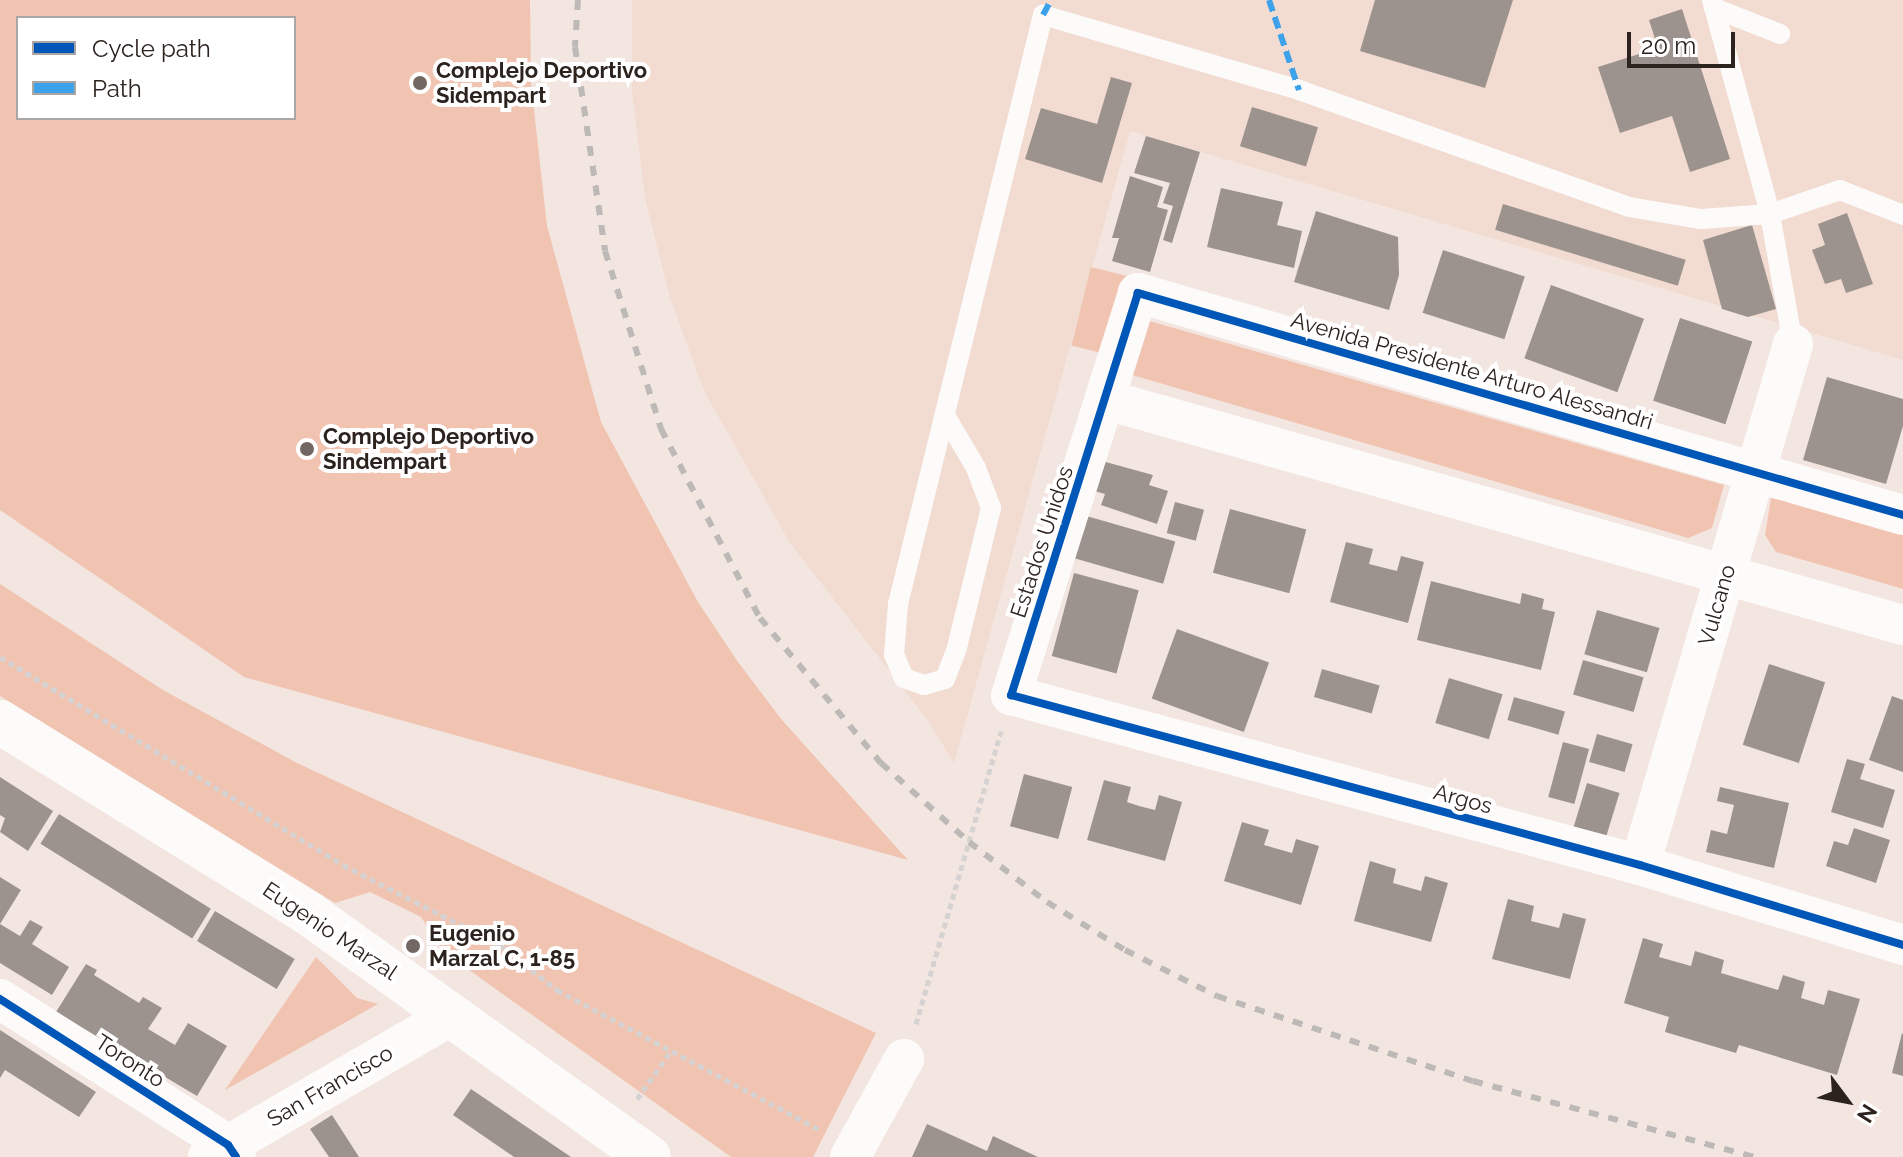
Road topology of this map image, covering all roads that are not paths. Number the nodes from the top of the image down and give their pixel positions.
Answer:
1 (1713, 4) edge
2 (1780, 34) dead end
3 (1770, 214) junction
4 (1903, 215) edge
5 (1793, 344) joint
6 (1107, 400) junction
7 (946, 417) junction
8 (1756, 472) junction
9 (1903, 515) edge
10 (1726, 574) junction
11 (1903, 625) edge
12 (1011, 695) joint
13 (0, 722) edge
14 (1640, 865) junction
15 (1903, 945) edge
16 (0, 999) edge
17 (452, 1015) junction
18 (904, 1059) road end
19 (632, 1145) edge
20 (853, 1152) edge
21 (224, 1153) edge

1 - 2 lane
1 - 3 lane
3 - 4 lane
3 - 5 lane
3 - 7 lane
5 - 8 street, Vulcano
6 - 8 street, Avenida Presidente Arturo Alessandri
6 - 10 street
6 - 12 street, Estados Unidos
7 - 7 lane
8 - 9 street, Avenida Presidente Arturo Alessandri
8 - 10 street, Vulcano
10 - 11 street
10 - 14 street, Vulcano
12 - 14 street, Argos
13 - 17 main road, Eugenio Marzal
14 - 15 street, Argos
16 - 21 street, Toronto
17 - 19 main road, Eugenio Marzal
17 - 21 street, San Francisco
18 - 20 street

